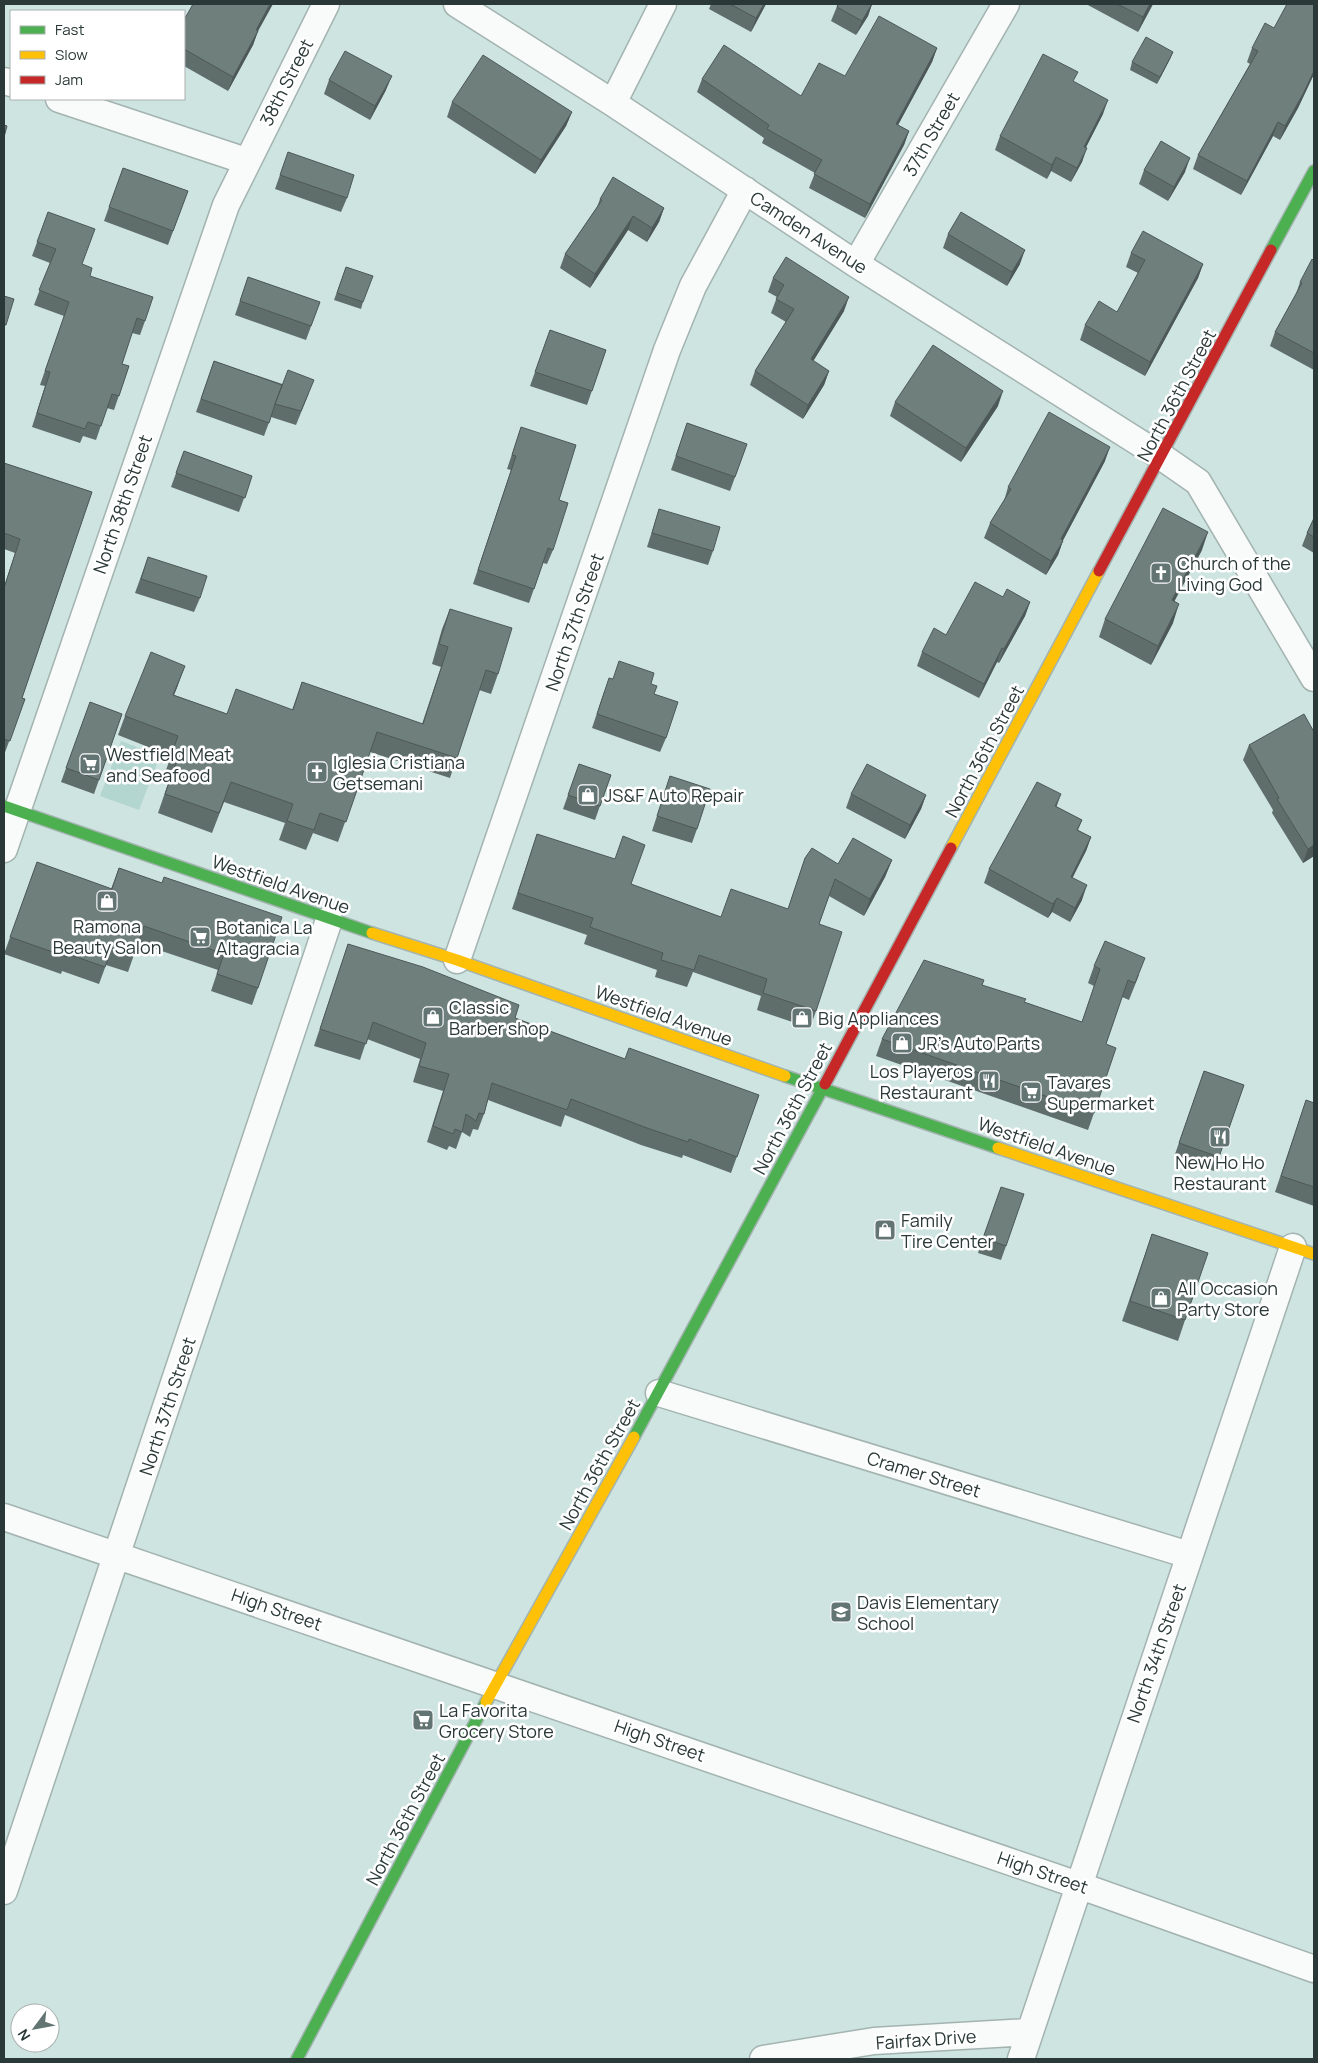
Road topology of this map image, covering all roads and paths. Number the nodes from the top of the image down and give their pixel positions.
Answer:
1 (326, 4) edge
2 (457, 4) edge
3 (663, 4) edge
4 (1006, 4) edge
5 (62, 100) edge
6 (614, 104) junction
7 (246, 161) junction
8 (1314, 171) edge
9 (744, 190) junction
10 (856, 264) junction
11 (1162, 457) junction
12 (1314, 678) edge
13 (10, 808) edge
14 (4, 849) edge
15 (329, 920) junction
16 (458, 960) junction
17 (821, 1089) junction
18 (1303, 1250) edge
19 (659, 1393) junction
20 (4, 1517) edge
21 (117, 1554) junction
22 (1189, 1556) junction
23 (496, 1684) junction
24 (1078, 1885) junction
25 (4, 1891) edge
26 (1314, 1969) edge
27 (1029, 2032) junction
28 (297, 2059) edge
29 (763, 2059) edge
30 (1020, 2059) edge

1 - 7 street, 38th Street
2 - 6 street, Camden Avenue
3 - 6 street
4 - 10 street, 37th Street
5 - 7 street
6 - 9 street, Camden Avenue
7 - 13 street, North 38th Street
8 - 11 street, North 36th Street
9 - 10 street, Camden Avenue
9 - 16 street, North 37th Street
10 - 11 street, Camden Avenue
11 - 12 street, Camden Avenue
11 - 17 street, North 36th Street
13 - 14 street, North 38th Street
13 - 15 street, Westfield Avenue
15 - 16 street, Westfield Avenue
15 - 21 street, North 37th Street
16 - 17 street, Westfield Avenue
17 - 18 street, Westfield Avenue
17 - 19 street, North 36th Street
18 - 22 street, North 34th Street
19 - 22 street, Cramer Street
19 - 23 street, North 36th Street
20 - 21 street, High Street
21 - 23 street, High Street
21 - 25 street, North 37th Street
22 - 24 street, North 34th Street
23 - 24 street, High Street
23 - 28 street, North 36th Street
24 - 26 street, High Street
24 - 27 street, North 34th Street
27 - 29 street, Fairfax Drive
27 - 30 street, North 34th Street

